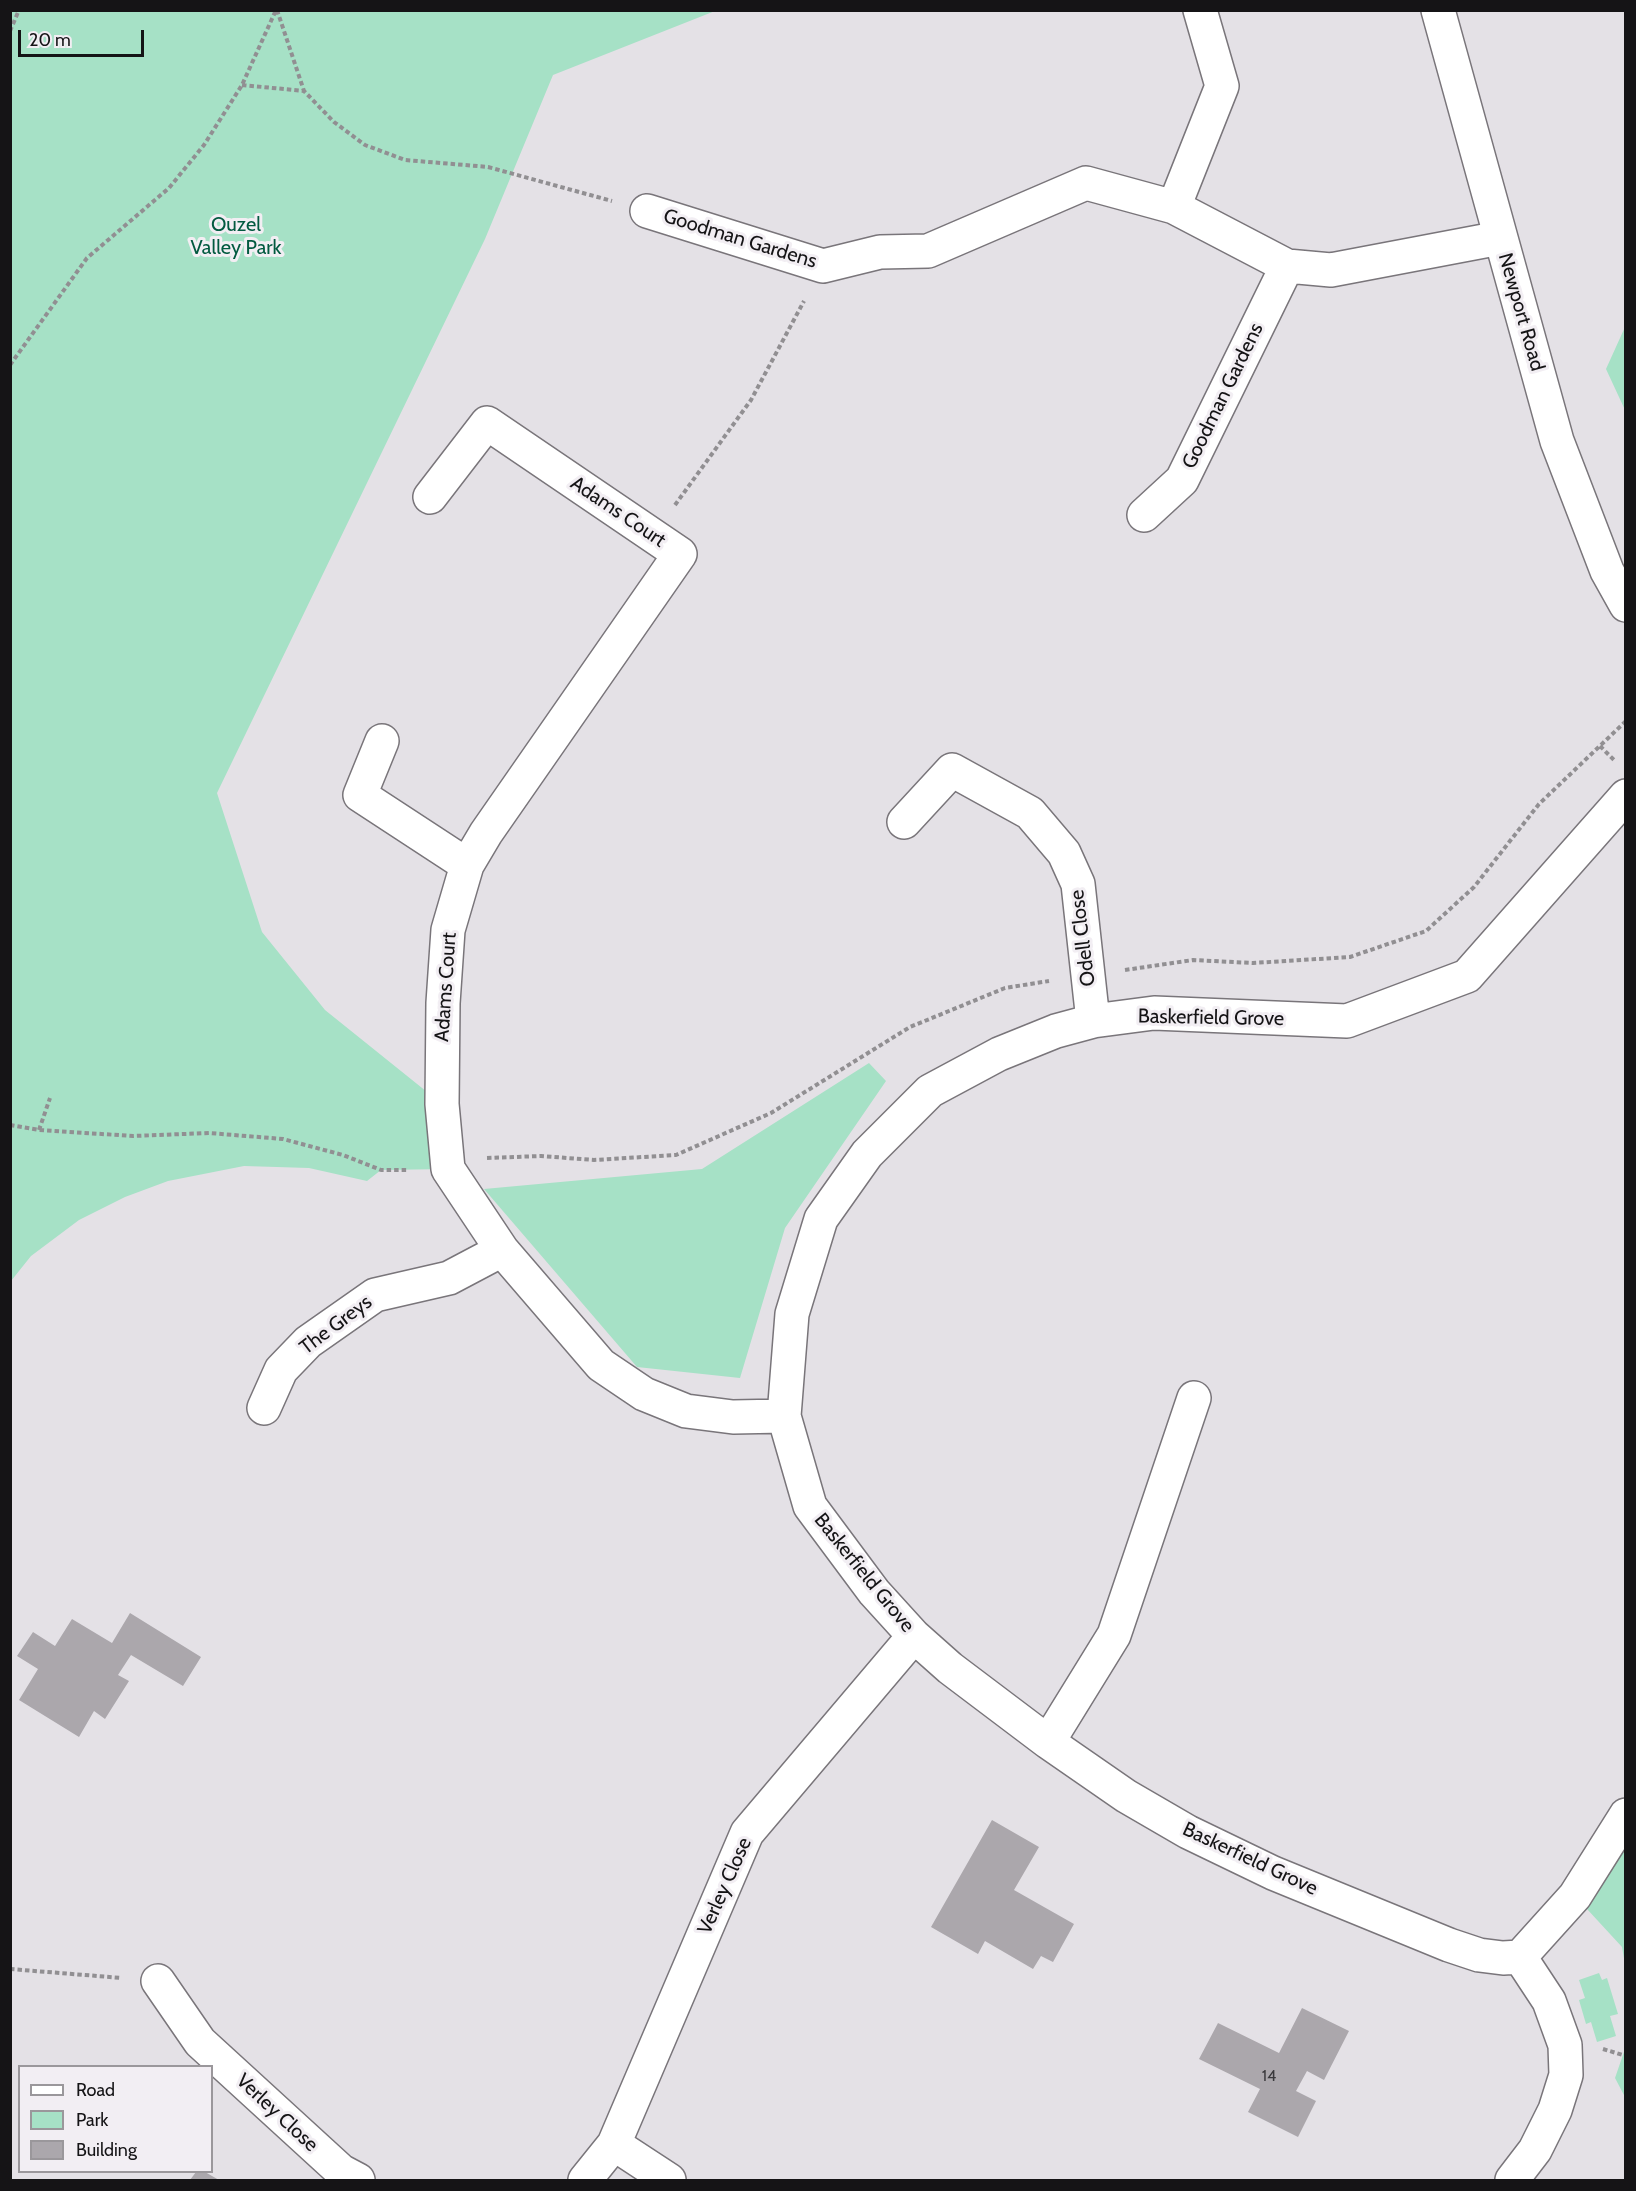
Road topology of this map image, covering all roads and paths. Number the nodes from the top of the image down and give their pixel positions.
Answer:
1 (19, 10) edge
2 (276, 10) edge
3 (1200, 10) edge
4 (1438, 10) edge
5 (10, 31) edge
6 (242, 85) junction
7 (304, 91) junction
8 (1174, 207) junction
9 (647, 211) joint
10 (1500, 238) junction
11 (823, 266) junction
12 (1287, 266) junction
13 (10, 365) edge
14 (430, 497) dead end
15 (1144, 515) dead end
16 (653, 536) junction
17 (1626, 605) edge
18 (382, 741) dead end
19 (1626, 796) edge
20 (904, 822) dead end
21 (467, 865) junction
22 (1093, 1021) junction
23 (50, 1098) dead end
24 (10, 1125) edge
25 (39, 1130) junction
26 (448, 1168) junction
27 (502, 1250) junction
28 (1194, 1398) dead end
29 (264, 1408) dead end
30 (784, 1416) junction
31 (914, 1636) junction
32 (1048, 1742) junction
33 (1626, 1815) edge
34 (1520, 1957) junction
35 (10, 1969) edge
36 (158, 1981) joint
37 (614, 2144) junction
38 (358, 2181) edge
39 (585, 2181) edge
40 (669, 2181) edge
41 (1512, 2181) edge

1 - 5 path
2 - 6 path
2 - 7 path
3 - 8 street
4 - 10 street, Newport Road
6 - 7 path
6 - 13 path
7 - 9 path
8 - 11 street, Goodman Gardens
8 - 12 street, Goodman Gardens
9 - 11 street, Goodman Gardens
10 - 12 street, Goodman Gardens
10 - 17 street, Newport Road
11 - 16 path
12 - 15 street, Goodman Gardens
14 - 16 street, Adams Court
16 - 21 street, Adams Court
18 - 21 street
19 - 22 street, Baskerfield Grove
20 - 22 street, Odell Close
21 - 26 street, Adams Court
22 - 30 street, Baskerfield Grove
23 - 25 path
24 - 25 path
25 - 26 path
26 - 27 street, Adams Court
27 - 29 street, The Greys
27 - 30 street, Adams Court
28 - 32 street
30 - 31 street, Baskerfield Grove
31 - 32 street, Baskerfield Grove
31 - 37 street, Verley Close
32 - 34 street, Baskerfield Grove
33 - 34 street
34 - 41 street
35 - 36 path
36 - 38 street, Verley Close
37 - 39 street, Verley Close
37 - 40 street

